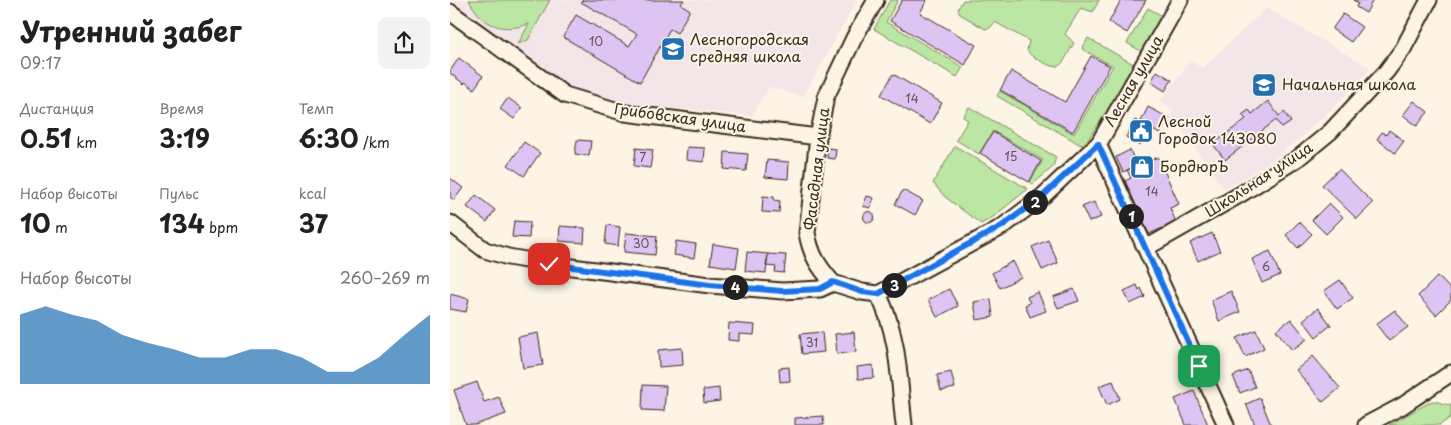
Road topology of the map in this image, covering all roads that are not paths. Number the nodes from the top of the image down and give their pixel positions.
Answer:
1 (876, 0) edge
2 (1180, 0) edge
3 (1429, 0) edge
4 (450, 12) edge
5 (818, 137) junction
6 (1098, 144) junction
7 (450, 223) edge
8 (1146, 248) junction
9 (833, 282) junction
10 (878, 294) junction
11 (1447, 379) edge
12 (904, 425) edge
13 (1226, 425) edge
14 (1366, 425) edge

1 - 5 street, Фасадная улица
2 - 6 street, Лесная улица
3 - 8 street, Школьная улица
4 - 5 street, Грибовская улица
5 - 9 street, Фасадная улица
6 - 8 street
6 - 10 street, Лесная улица
7 - 9 street
8 - 13 street
9 - 10 street
10 - 12 street
11 - 14 street

